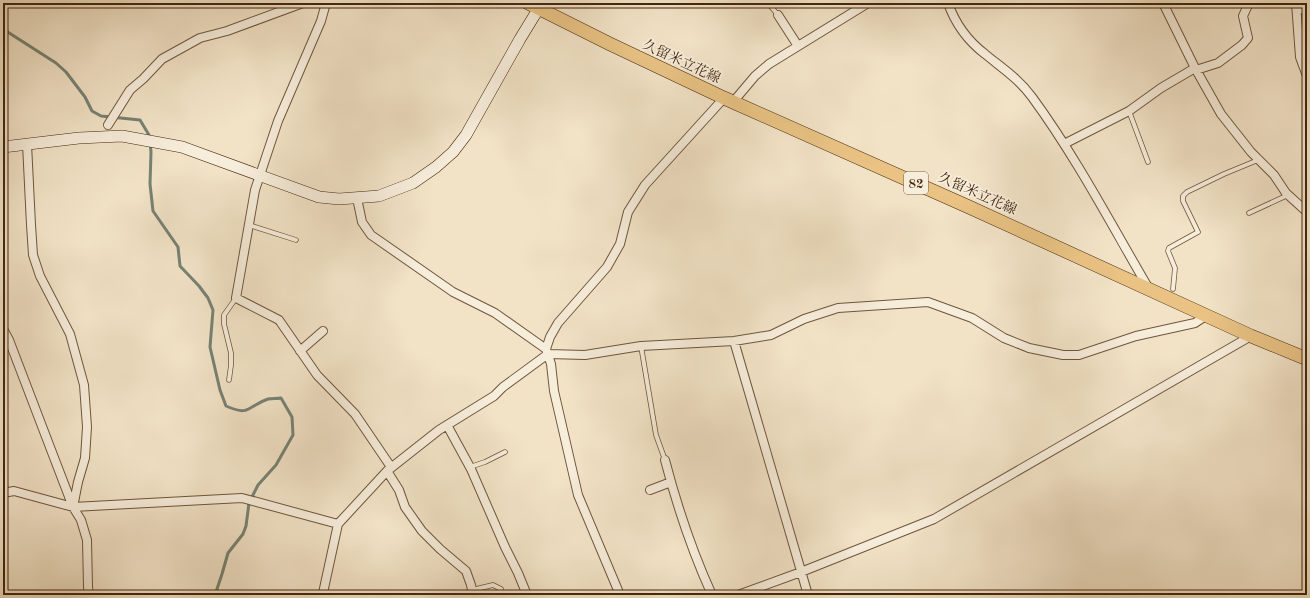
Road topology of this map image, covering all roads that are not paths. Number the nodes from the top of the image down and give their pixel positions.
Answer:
1 (303, 3) edge
2 (326, 3) edge
3 (768, 3) edge
4 (868, 3) edge
5 (948, 3) edge
6 (1163, 3) edge
7 (1249, 3) edge
8 (536, 5) edge
9 (1296, 5) edge
10 (1307, 11) edge
11 (778, 15) joint
12 (798, 46) junction
13 (1196, 69) junction
14 (1307, 76) edge
15 (729, 100) junction
16 (1129, 111) junction
17 (108, 125) dead end
18 (27, 144) junction
19 (1064, 144) junction
20 (3, 147) edge
21 (1258, 159) junction
22 (1148, 162) dead end
23 (259, 176) junction
24 (1288, 195) junction
25 (357, 198) junction
26 (1307, 212) edge
27 (1249, 213) dead end
28 (249, 225) junction
29 (296, 240) dead end
30 (1149, 289) junction
31 (1173, 289) dead end
32 (236, 298) junction
33 (1207, 315) junction
34 (3, 328) edge
35 (323, 331) dead end
36 (1251, 336) junction
37 (734, 341) junction
38 (641, 346) junction
39 (300, 351) junction
40 (546, 351) junction
41 (1307, 358) edge
42 (228, 380) dead end
43 (448, 425) junction
44 (505, 452) dead end
45 (665, 460) joint
46 (470, 467) junction
47 (389, 469) junction
48 (671, 482) junction
49 (650, 490) dead end
50 (3, 492) edge
51 (73, 507) junction
52 (338, 524) junction
53 (801, 572) junction
54 (501, 589) dead end
55 (472, 593) edge
56 (89, 595) edge
57 (324, 595) edge
58 (527, 595) edge
59 (620, 595) edge
60 (712, 595) edge
61 (738, 595) edge
62 (808, 595) edge

1 - 17 street
2 - 23 street
3 - 11 lane
4 - 12 street
5 - 19 street
6 - 13 street
7 - 13 street
8 - 15 main road, 久留米立花線 / 82
8 - 25 street
9 - 10 street
9 - 14 street
11 - 12 street
12 - 15 street
13 - 16 street
13 - 21 street
15 - 30 main road, 久留米立花線 / 82
15 - 40 street
16 - 19 street
16 - 22 lane
18 - 20 street
18 - 23 street
18 - 51 street
19 - 30 street
21 - 24 street
21 - 31 lane
23 - 25 street
23 - 28 street
24 - 26 street
24 - 27 lane
25 - 40 street
28 - 29 lane
28 - 32 street
30 - 33 main road, 久留米立花線 / 82
32 - 39 street
32 - 42 lane
33 - 36 main road, 久留米立花線 / 82
33 - 37 street
34 - 51 street
35 - 39 street
36 - 41 main road, 久留米立花線 / 82
36 - 53 street
37 - 38 street
37 - 53 street
38 - 40 street
38 - 45 lane
39 - 47 street
40 - 43 street
40 - 59 street
43 - 46 street
43 - 47 street
44 - 46 lane
45 - 48 street
46 - 58 street
47 - 52 street
47 - 55 street
48 - 49 street
48 - 60 street
50 - 51 street
51 - 52 street
51 - 56 street
52 - 57 street
53 - 61 street
53 - 62 street
54 - 55 lane

